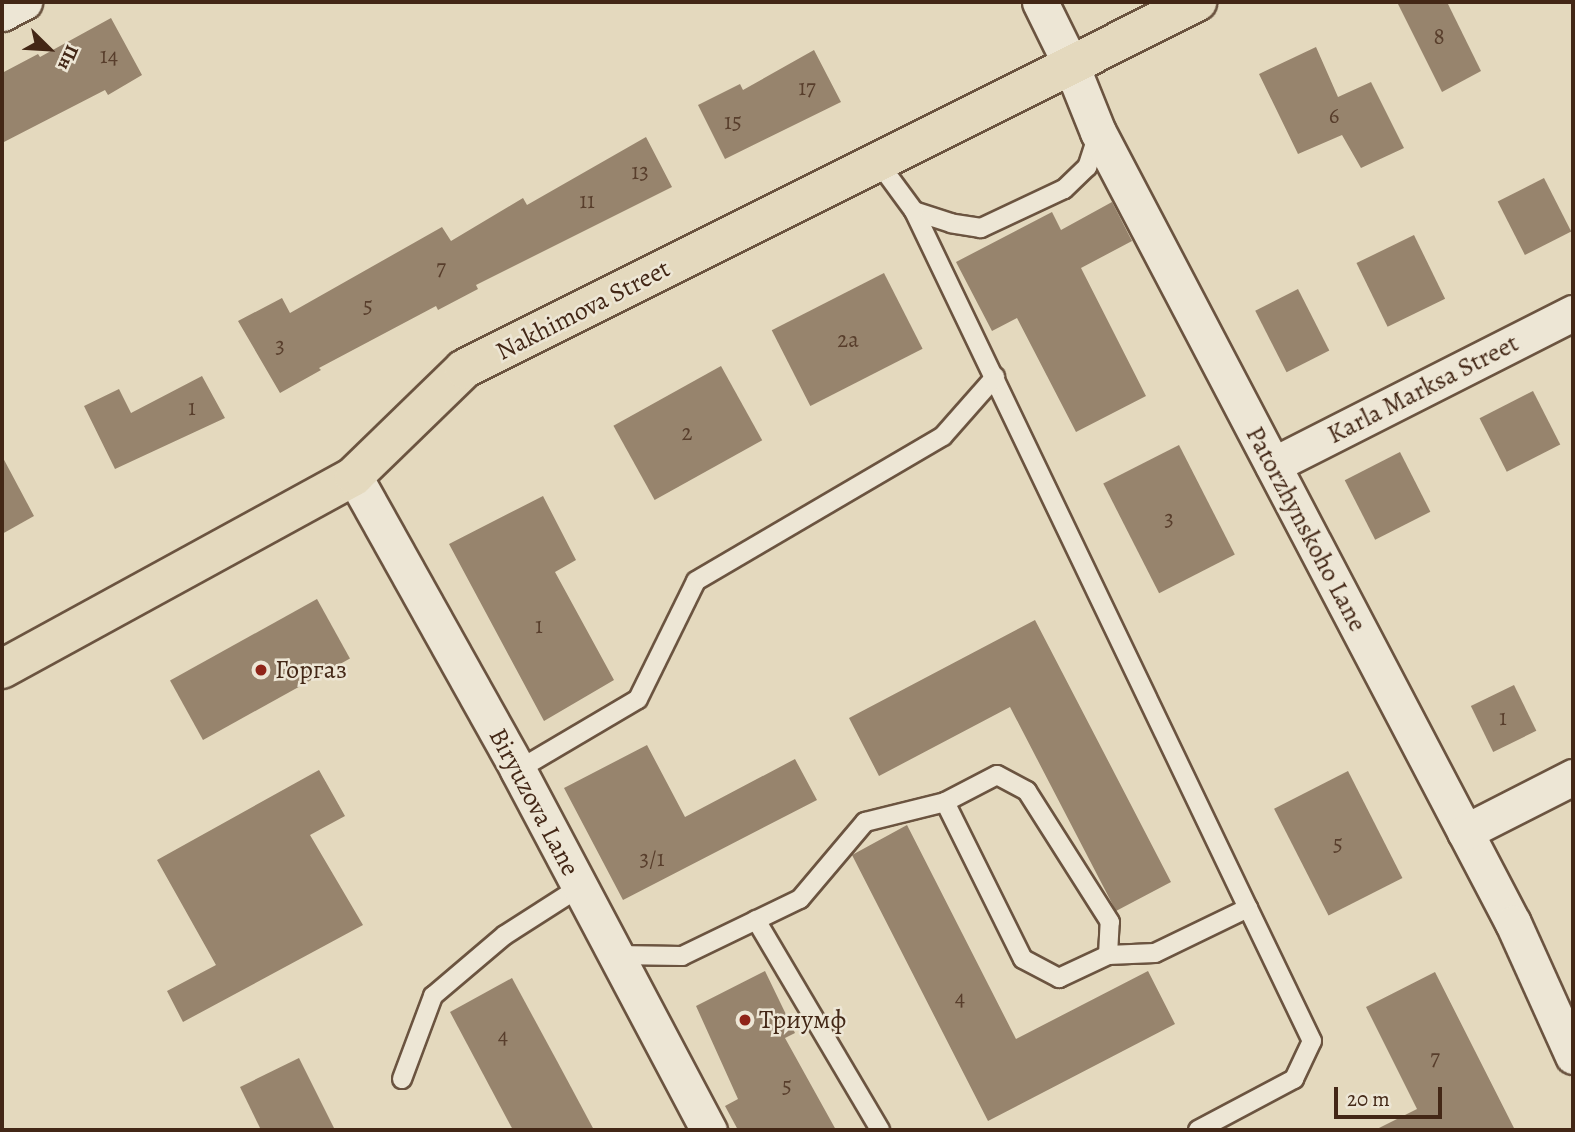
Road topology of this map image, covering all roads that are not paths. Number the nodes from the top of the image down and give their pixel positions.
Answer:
1 (24, 2) edge
2 (1040, 2) edge
3 (1197, 2) edge
4 (2, 13) edge
5 (1071, 65) junction
6 (1098, 132) junction
7 (878, 162) junction
8 (914, 211) junction
9 (1573, 313) edge
10 (995, 377) junction
11 (1273, 465) junction
12 (354, 476) junction
13 (2, 669) edge
14 (518, 770) junction
15 (1573, 777) edge
16 (945, 802) junction
17 (1465, 832) junction
18 (580, 887) junction
19 (1248, 908) junction
20 (756, 920) junction
21 (616, 955) junction
22 (1108, 955) junction
23 (1573, 1056) edge
24 (402, 1079) dead end
25 (709, 1130) edge
26 (880, 1130) edge
27 (1198, 1130) edge

1 - 4 street
2 - 5 street, Patorzhynskoho Lane
3 - 5 main road, Nakhimova Street
5 - 6 street, Patorzhynskoho Lane
5 - 7 main road, Nakhimova Street
6 - 8 lane
6 - 11 street, Patorzhynskoho Lane
7 - 8 lane
7 - 12 main road, Nakhimova Street
8 - 10 lane
9 - 11 street, Karla Marksa Street
10 - 14 lane
10 - 19 lane
11 - 17 street, Patorzhynskoho Lane
12 - 13 main road, Nakhimova Street
12 - 14 street, Biryuzova Lane
14 - 18 street, Biryuzova Lane
15 - 17 street
16 - 20 lane
16 - 22 lane
16 - 22 lane
17 - 23 street, Patorzhynskoho Lane
18 - 21 street, Biryuzova Lane
18 - 24 lane
19 - 22 lane
19 - 27 lane
20 - 21 lane
20 - 26 lane
21 - 25 street, Biryuzova Lane

